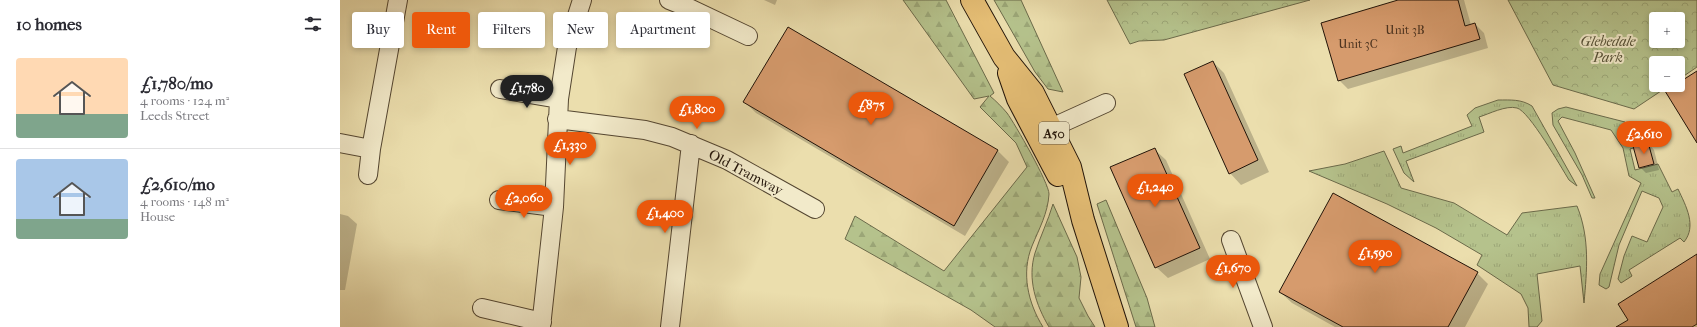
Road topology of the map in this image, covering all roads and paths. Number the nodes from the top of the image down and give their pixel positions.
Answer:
1 (398, 0) edge
2 (582, 0) edge
3 (669, 0) edge
4 (972, 0) edge
5 (748, 36) dead end
6 (1004, 56) junction
7 (500, 89) dead end
8 (559, 99) junction
9 (1106, 103) dead end
10 (557, 119) junction
11 (1051, 128) junction
12 (340, 143) edge
13 (691, 144) junction
14 (372, 148) junction
15 (368, 175) dead end
16 (499, 200) dead end
17 (554, 207) junction
18 (815, 209) dead end
19 (1083, 220) junction
20 (1231, 240) dead end
21 (482, 308) dead end
22 (541, 325) edge
23 (670, 327) edge
24 (1117, 327) edge
25 (1263, 327) edge

1 - 14 street
2 - 8 street
3 - 5 street
4 - 6 main road, A50
6 - 11 main road, A50
6 - 19 main road, A50
7 - 8 street
8 - 10 street
9 - 11 street
10 - 13 street, Old Tramway
10 - 17 street
11 - 19 main road, A50
12 - 14 street
13 - 18 street, Old Tramway
13 - 23 street
14 - 15 street
16 - 17 street
17 - 22 street
19 - 24 main road, A50
20 - 25 street
21 - 22 street

